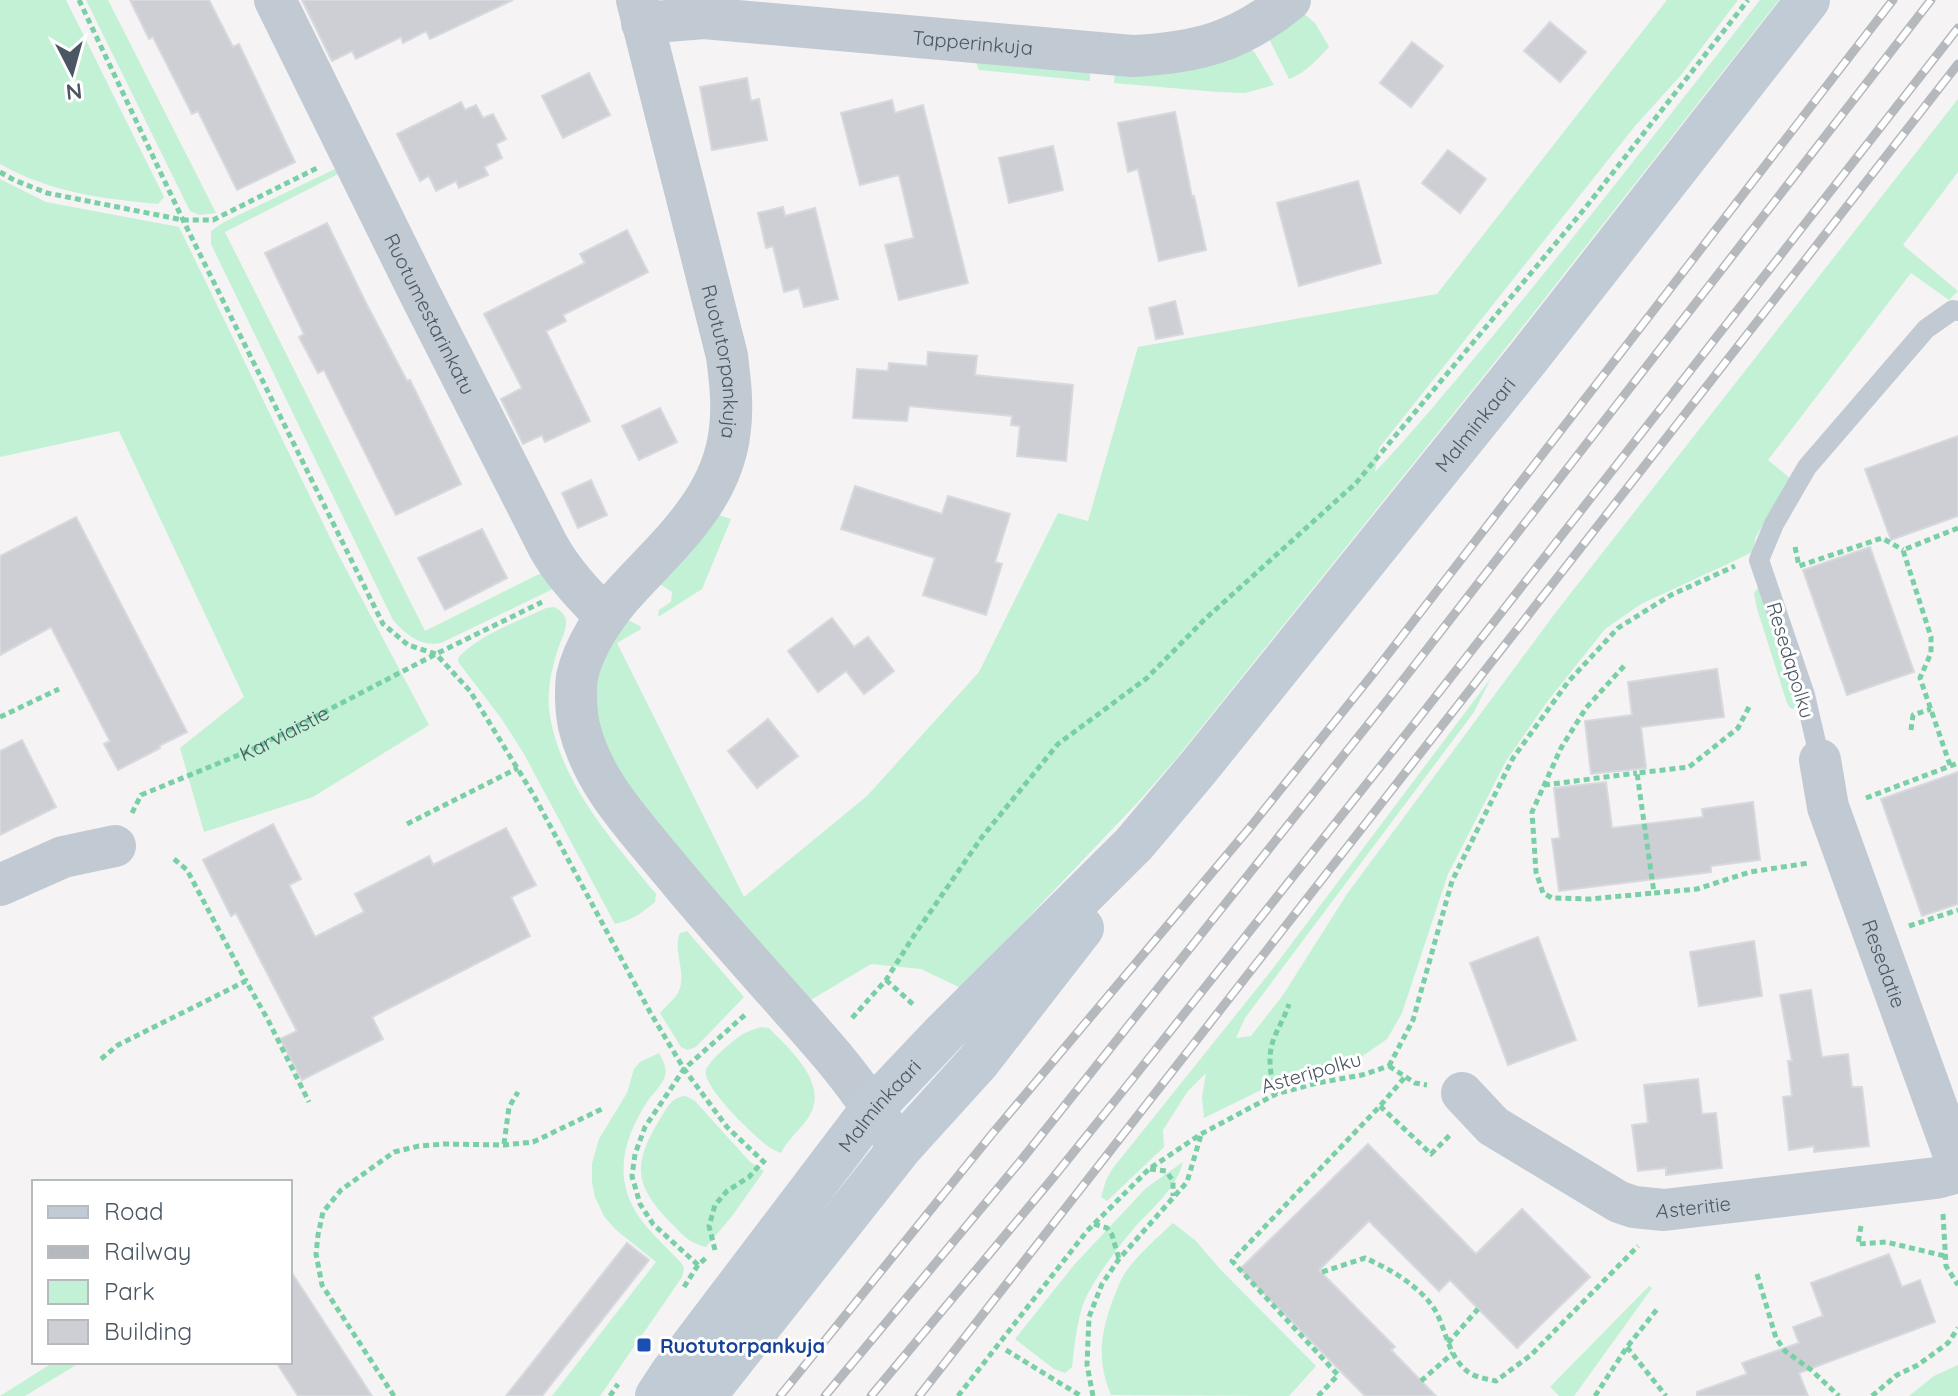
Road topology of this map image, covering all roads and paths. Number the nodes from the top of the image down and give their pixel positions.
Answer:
1 (79, 0) edge
2 (275, 0) edge
3 (1290, 0) edge
4 (1748, 0) edge
5 (1808, 0) edge
6 (640, 11) edge
7 (350, 151) junction
8 (0, 172) edge
9 (183, 220) junction
10 (1958, 311) edge
11 (1958, 528) edge
12 (1793, 539) dead end
13 (1903, 550) junction
14 (1759, 560) junction
15 (576, 586) junction
16 (605, 616) junction
17 (436, 654) junction
18 (1624, 666) dead end
19 (59, 689) dead end
20 (1749, 707) dead end
21 (1931, 709) junction
22 (0, 717) edge
23 (1911, 730) dead end
24 (1820, 760) joint
25 (1958, 763) edge
26 (1950, 765) junction
27 (518, 768) junction
28 (1637, 773) junction
29 (1544, 785) junction
30 (1827, 801) junction
31 (407, 824) dead end
32 (1134, 844) junction
33 (115, 846) joint
34 (174, 859) dead end
35 (1810, 862) dead end
36 (0, 885) edge
37 (1654, 893) junction
38 (1958, 910) edge
39 (1875, 937) junction
40 (246, 981) junction
41 (776, 993) junction
42 (1289, 1004) dead end
43 (826, 1047) junction
44 (101, 1059) dead end
45 (684, 1069) junction
46 (1405, 1077) dead end
47 (518, 1092) dead end
48 (1276, 1094) junction
49 (309, 1102) dead end
50 (1380, 1106) junction
51 (604, 1108) dead end
52 (873, 1108) junction
53 (1458, 1112) joint
54 (1201, 1134) junction
55 (504, 1145) junction
56 (900, 1148) junction
57 (1149, 1169) junction
58 (1958, 1169) edge
59 (1174, 1198) junction
60 (1664, 1210) junction
61 (1942, 1212) dead end
62 (1094, 1224) junction
63 (1858, 1244) dead end
64 (715, 1250) dead end
65 (1945, 1256) junction
66 (1119, 1259) junction
67 (698, 1265) dead end
68 (1322, 1272) dead end
69 (1757, 1274) dead end
70 (1958, 1285) edge
71 (1658, 1308) dead end
72 (1478, 1309) dead end
73 (1958, 1328) edge
74 (1448, 1343) junction
75 (1627, 1347) junction
76 (1006, 1350) dead end
77 (1453, 1353) junction
78 (1421, 1381) dead end
79 (394, 1396) edge
80 (657, 1396) edge
81 (704, 1396) edge
82 (958, 1396) edge
83 (1081, 1396) edge
84 (1093, 1396) edge
85 (1318, 1396) edge
86 (1595, 1396) edge
87 (1666, 1396) edge
88 (1839, 1396) edge
89 (1872, 1396) edge

1 - 9 path
2 - 7 street, Ruotumestarinkatu
3 - 6 street, Tapperinkuja
4 - 43 path
5 - 32 main road, Malminkaari
6 - 16 street, Ruotutorpankuja
7 - 9 path
7 - 15 street, Ruotumestarinkatu
8 - 9 path
9 - 17 path
10 - 14 lane
11 - 13 path
12 - 13 path
13 - 21 path
14 - 24 lane, Resedapolku
14 - 48 path, Asteripolku
15 - 16 street, Ruotumestarinkatu
15 - 17 path, Karviaistie
16 - 41 street, Ruotutorpankuja
17 - 27 path
17 - 33 path, Karviaistie
18 - 29 path
19 - 22 path
20 - 28 path
21 - 23 path
21 - 26 path
24 - 30 street, Resedatie
25 - 26 path
26 - 30 path
27 - 31 path
27 - 45 path
28 - 29 path
28 - 37 path
29 - 37 path
30 - 39 street, Resedatie
32 - 52 main road, Malminkaari
32 - 56 main road, Malminkaari
33 - 36 street
34 - 40 path
35 - 37 path
38 - 39 path
39 - 58 street, Resedatie
40 - 44 path
40 - 49 path
41 - 43 street, Ruotutorpankuja
41 - 45 path
42 - 48 path
43 - 52 street, Ruotutorpankuja
45 - 64 path
45 - 67 path
46 - 50 path
47 - 55 path
48 - 54 path, Asteripolku
50 - 53 path
50 - 85 path
51 - 55 path
52 - 56 street, Ruotutorpankuja
52 - 80 main road, Malminkaari
53 - 60 street, Asteritie
54 - 57 path, Asteripolku
54 - 59 path
55 - 79 path
56 - 81 main road, Malminkaari
57 - 59 path
57 - 62 path, Asteripolku
58 - 60 street, Asteritie
59 - 66 path
60 - 77 path
61 - 65 path
62 - 66 path
62 - 82 path, Asteripolku
63 - 65 path
65 - 70 path
66 - 84 path
68 - 74 path
69 - 88 path
71 - 75 path
72 - 74 path
73 - 89 path
74 - 77 path
75 - 86 path
75 - 87 path
76 - 83 path
77 - 78 path

